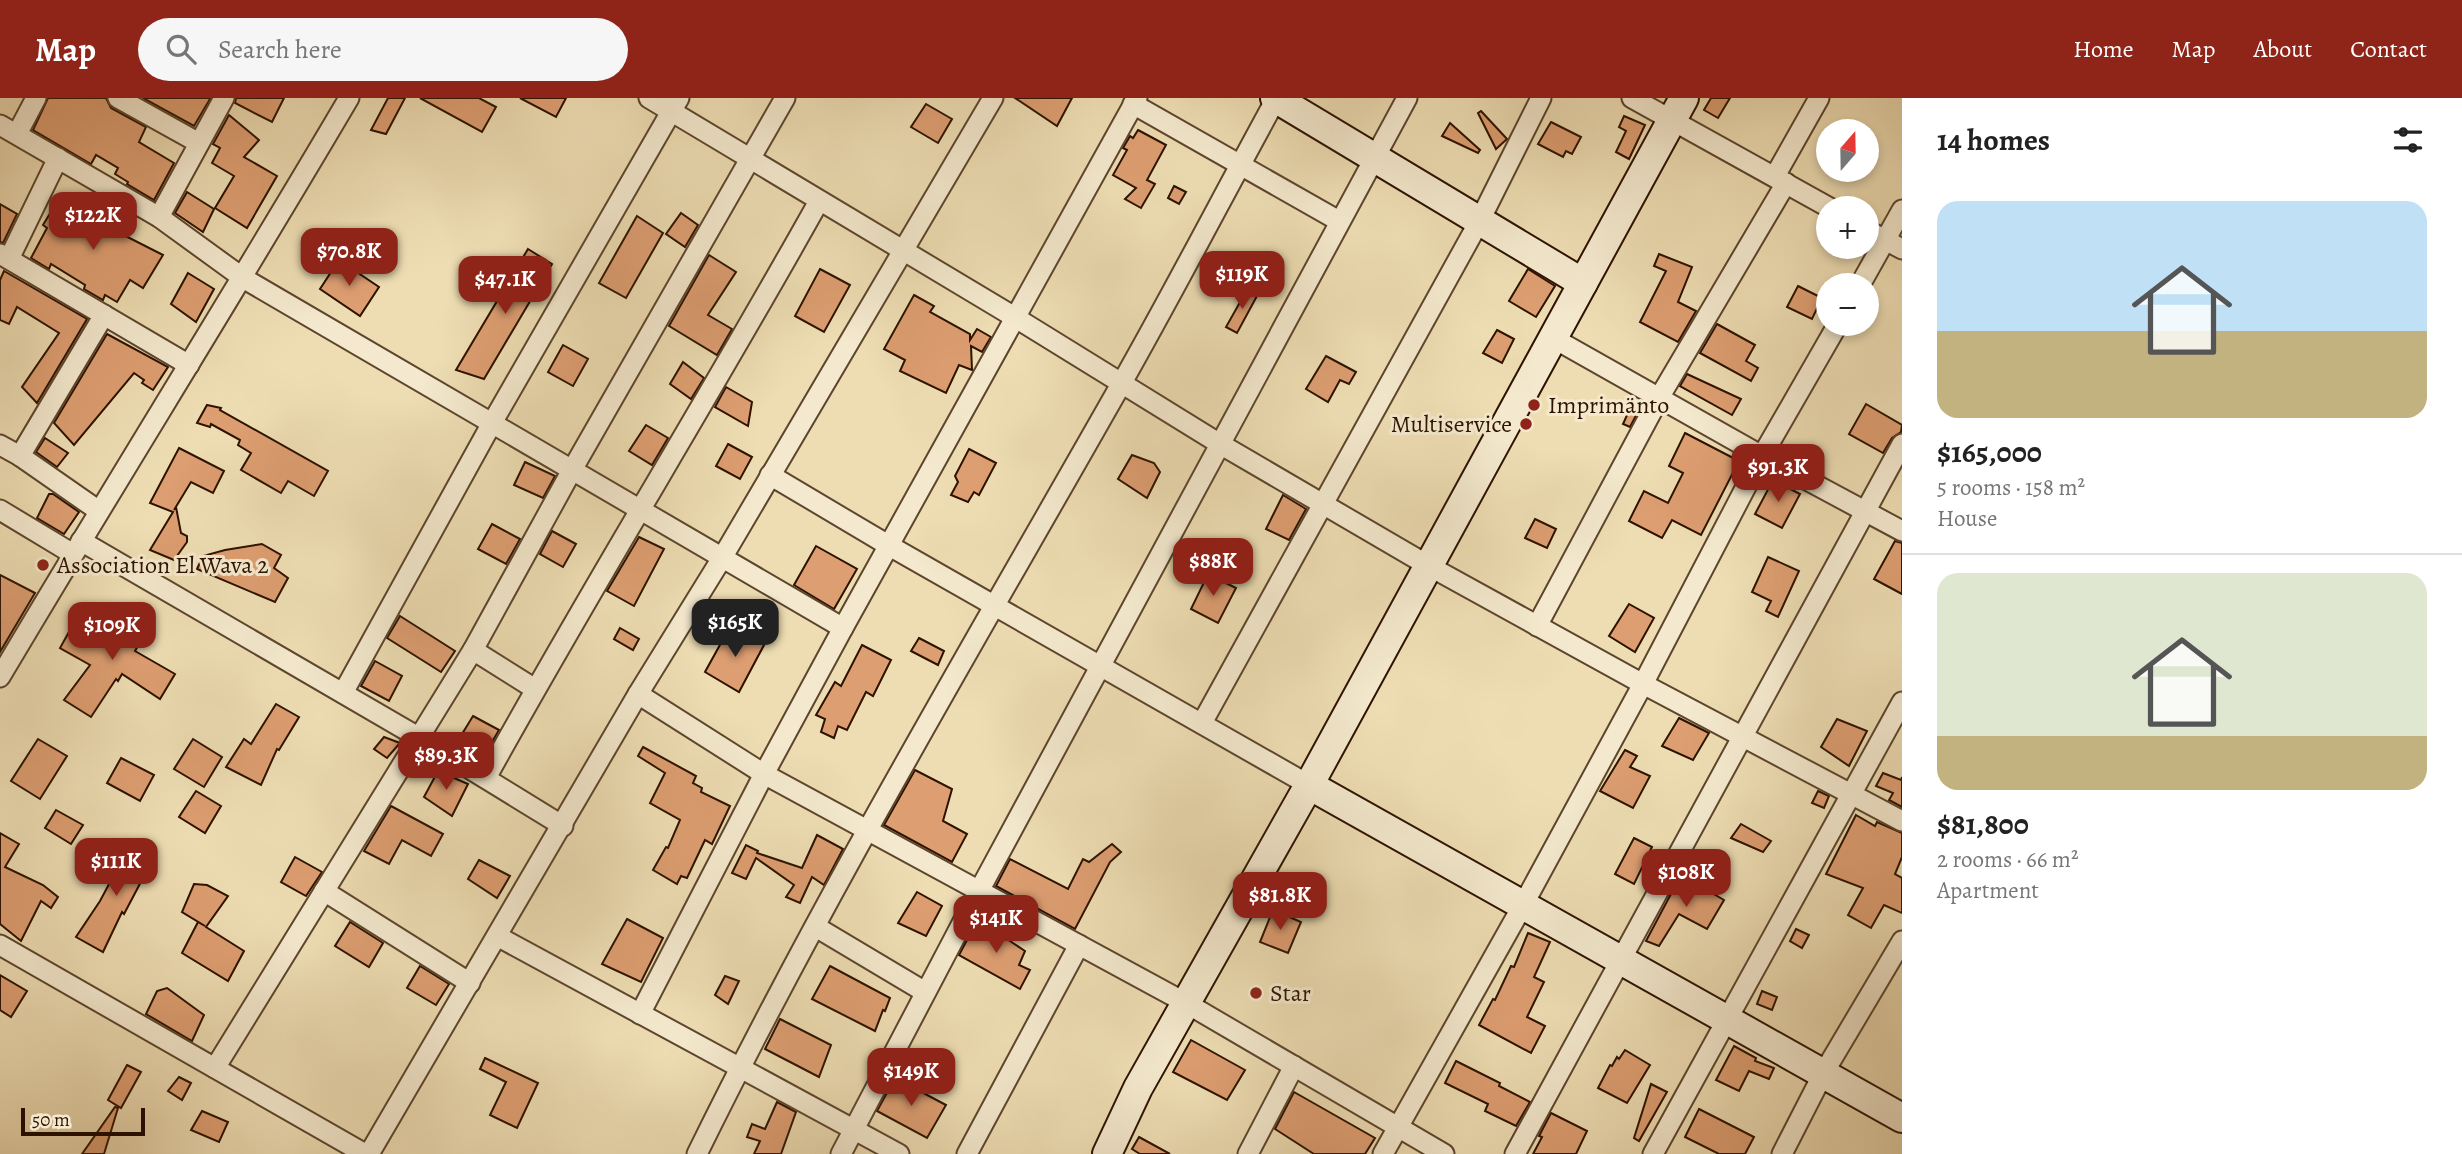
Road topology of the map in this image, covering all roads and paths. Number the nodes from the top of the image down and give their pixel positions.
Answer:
1 (36, 98) edge
2 (118, 98) edge
3 (224, 98) edge
4 (349, 98) edge
5 (649, 98) edge
6 (785, 98) edge
7 (993, 98) edge
8 (1276, 98) edge
9 (1406, 98) edge
10 (1541, 98) edge
11 (1632, 98) edge
12 (1819, 98) edge
13 (1135, 101) edge
14 (675, 104) edge
15 (1678, 109) edge
16 (8, 129) edge
17 (199, 143) junction
18 (1374, 157) junction
19 (58, 158) junction
20 (750, 160) junction
21 (1240, 165) junction
22 (1780, 179) junction
23 (1816, 200) edge
24 (819, 201) junction
25 (1902, 210) edge
26 (159, 217) junction
27 (1480, 220) junction
28 (1339, 221) junction
29 (1894, 245) edge
30 (902, 251) junction
31 (5, 257) edge
32 (1870, 273) edge
33 (243, 278) junction
34 (1583, 283) junction
35 (104, 315) junction
36 (1016, 318) junction
37 (1831, 336) edge
38 (1553, 338) junction
39 (189, 365) junction
40 (1122, 384) junction
41 (1658, 398) junction
42 (492, 423) junction
43 (1220, 444) junction
44 (1902, 444) edge
45 (0, 445) edge
46 (20, 456) junction
47 (1762, 456) junction
48 (572, 470) junction
49 (770, 475) junction
50 (1324, 504) junction
51 (640, 508) junction
52 (0, 510) edge
53 (1867, 511) junction
54 (99, 512) junction
55 (1902, 531) edge
56 (888, 545) junction
57 (77, 547) junction
58 (722, 558) junction
59 (1429, 566) junction
60 (993, 605) junction
61 (1536, 625) junction
62 (843, 628) junction
63 (473, 650) junction
64 (1101, 665) junction
65 (0, 677) edge
66 (1643, 684) junction
67 (535, 689) junction
68 (343, 693) junction
69 (638, 694) junction
70 (1902, 702) edge
71 (1202, 723) junction
72 (1743, 736) junction
73 (418, 737) junction
74 (764, 774) junction
75 (486, 778) junction
76 (1309, 785) junction
77 (1852, 794) junction
78 (1902, 821) edge
79 (563, 826) junction
80 (869, 830) junction
81 (324, 891) junction
82 (979, 891) junction
83 (1523, 905) junction
84 (816, 927) junction
85 (497, 936) junction
86 (1902, 941) edge
87 (0, 944) edge
88 (1079, 945) junction
89 (1620, 959) junction
90 (470, 983) junction
91 (925, 992) junction
92 (1186, 1003) junction
93 (640, 1014) junction
94 (1727, 1020) junction
95 (1294, 1066) junction
96 (215, 1068) junction
97 (740, 1068) junction
98 (1823, 1073) junction
99 (1902, 1118) edge
100 (1398, 1127) junction
101 (853, 1129) junction
102 (367, 1154) edge
103 (697, 1154) edge
104 (841, 1154) edge
105 (899, 1154) edge
106 (967, 1154) edge
107 (1107, 1154) edge
108 (1248, 1154) edge
109 (1383, 1154) edge
110 (1444, 1154) edge
111 (1515, 1154) edge
112 (1653, 1154) edge
113 (1782, 1154) edge

1 - 16 street
2 - 17 street
3 - 17 street
4 - 33 street
5 - 14 street
6 - 20 street
7 - 30 street
8 - 18 street
8 - 21 street
9 - 18 street
10 - 27 street
11 - 15 street
12 - 22 street
13 - 21 street
13 - 36 street
14 - 20 street
14 - 42 street
15 - 22 street
15 - 34 street
16 - 19 street
17 - 26 street
18 - 27 street
18 - 28 street
19 - 26 street
19 - 31 street
20 - 24 street
20 - 48 street
21 - 28 street
21 - 40 street
22 - 23 street
22 - 41 street
24 - 30 street
24 - 51 street
25 - 29 street
26 - 33 street
27 - 34 street
27 - 50 street
28 - 43 street
29 - 32 street
30 - 36 street
30 - 49 street
31 - 35 street
33 - 39 street
33 - 42 street
34 - 38 street
35 - 39 street
35 - 46 street
36 - 40 street
36 - 56 street
37 - 47 street
38 - 41 street
38 - 59 street
39 - 54 street
40 - 43 street
40 - 60 street
41 - 47 street
41 - 61 street
42 - 48 street
42 - 68 street
43 - 50 street
43 - 64 street
44 - 53 street
45 - 46 street
46 - 54 street
47 - 53 street
47 - 66 street
48 - 51 street
48 - 63 street
49 - 56 street
49 - 58 street
50 - 59 street
50 - 71 street
51 - 58 street
51 - 67 street
52 - 57 street
53 - 55 street
53 - 72 street
54 - 57 street
56 - 60 street
56 - 62 street
57 - 65 street
57 - 68 street
58 - 62 street
58 - 69 street
59 - 61 street
59 - 76 street
60 - 64 street
60 - 80 street
61 - 66 street
62 - 74 street
63 - 67 street
63 - 73 street
64 - 71 street
64 - 82 street
66 - 72 street
66 - 83 street
67 - 75 street
68 - 73 street
69 - 74 street
69 - 79 street
70 - 77 street
71 - 76 street
72 - 77 street
72 - 89 street
73 - 75 street
73 - 81 street
74 - 80 street
74 - 93 street
75 - 79 street
76 - 83 street
76 - 92 street
77 - 78 street
77 - 94 street
79 - 85 street
80 - 82 street
80 - 84 street
81 - 90 street
81 - 96 street
82 - 88 street
82 - 91 street
83 - 89 street
83 - 100 street
84 - 91 street
84 - 97 street
85 - 90 street
85 - 93 street
86 - 98 street
87 - 96 street
88 - 92 street
88 - 106 street
89 - 94 street
89 - 111 street
90 - 102 street
91 - 101 street
92 - 95 street
92 - 107 street
93 - 97 street
94 - 98 street
94 - 112 street
95 - 100 street
95 - 108 street
96 - 102 street
97 - 101 street
97 - 103 street
98 - 99 street
98 - 113 street
100 - 109 street
100 - 110 street
101 - 104 street
101 - 105 street

